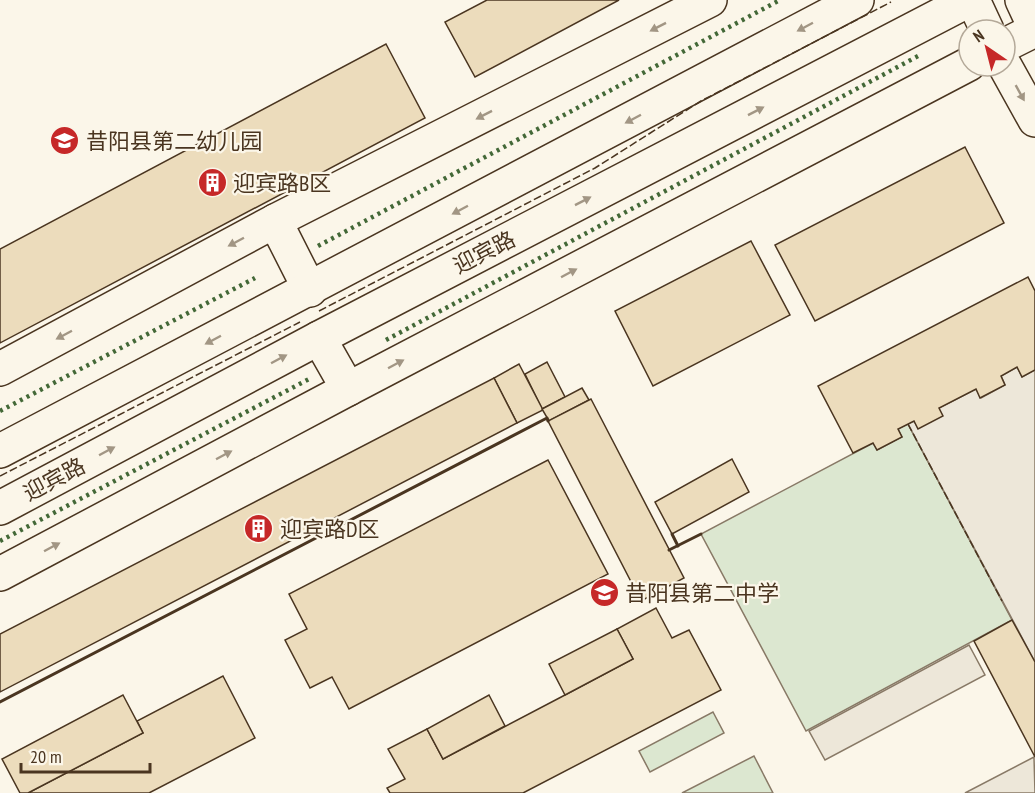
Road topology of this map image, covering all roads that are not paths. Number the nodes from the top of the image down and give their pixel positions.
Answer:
1 (710, 0) edge
2 (857, 0) edge
3 (971, 0) edge
4 (1022, 0) edge
5 (981, 18) edge
6 (1035, 29) edge
7 (1017, 39) edge
8 (957, 70) edge
9 (1012, 78) edge
10 (1035, 120) edge
11 (276, 221) junction
12 (310, 290) junction
13 (319, 338) junction
14 (0, 369) edge
15 (348, 389) junction
16 (0, 452) edge
17 (0, 508) edge
18 (0, 574) edge

1 -> 11 main road
2 -> 12 main road
3 - 5 main road
13 -> 3 main road, 迎宾路
4 - 6 main road
6 - 7 main road
15 -> 8 main road
9 -> 10 main road
11 - 12 main road
11 -> 14 main road
12 -> 16 main road
13 - 15 main road
17 -> 13 main road, 迎宾路
18 -> 15 main road

